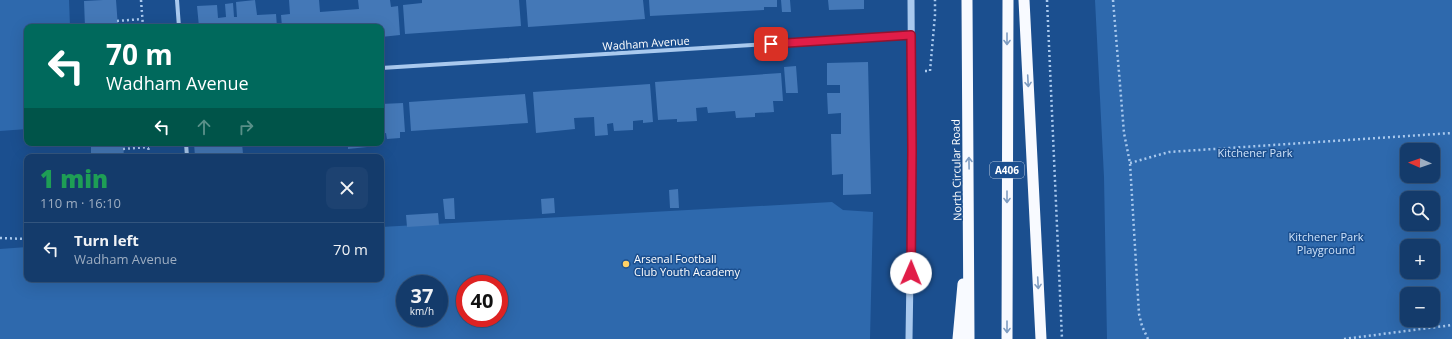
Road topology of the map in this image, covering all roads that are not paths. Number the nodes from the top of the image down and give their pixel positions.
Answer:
1 (177, 0) edge
2 (911, 0) edge
3 (967, 0) edge
4 (1008, 0) edge
5 (1024, 0) edge
6 (179, 24) edge
7 (911, 35) junction
8 (384, 68) edge
9 (970, 202) junction
10 (909, 339) edge
11 (958, 339) edge
12 (970, 339) edge
13 (1007, 339) edge
14 (1041, 339) edge

1 - 6 street
2 - 7 street
9 -> 3 highway, North Circular Road
4 -> 13 highway, A406
5 -> 14 highway, A406
7 - 8 street, Wadham Avenue
7 - 10 street
9 - 11 highway
9 - 12 highway, North Circular Road

